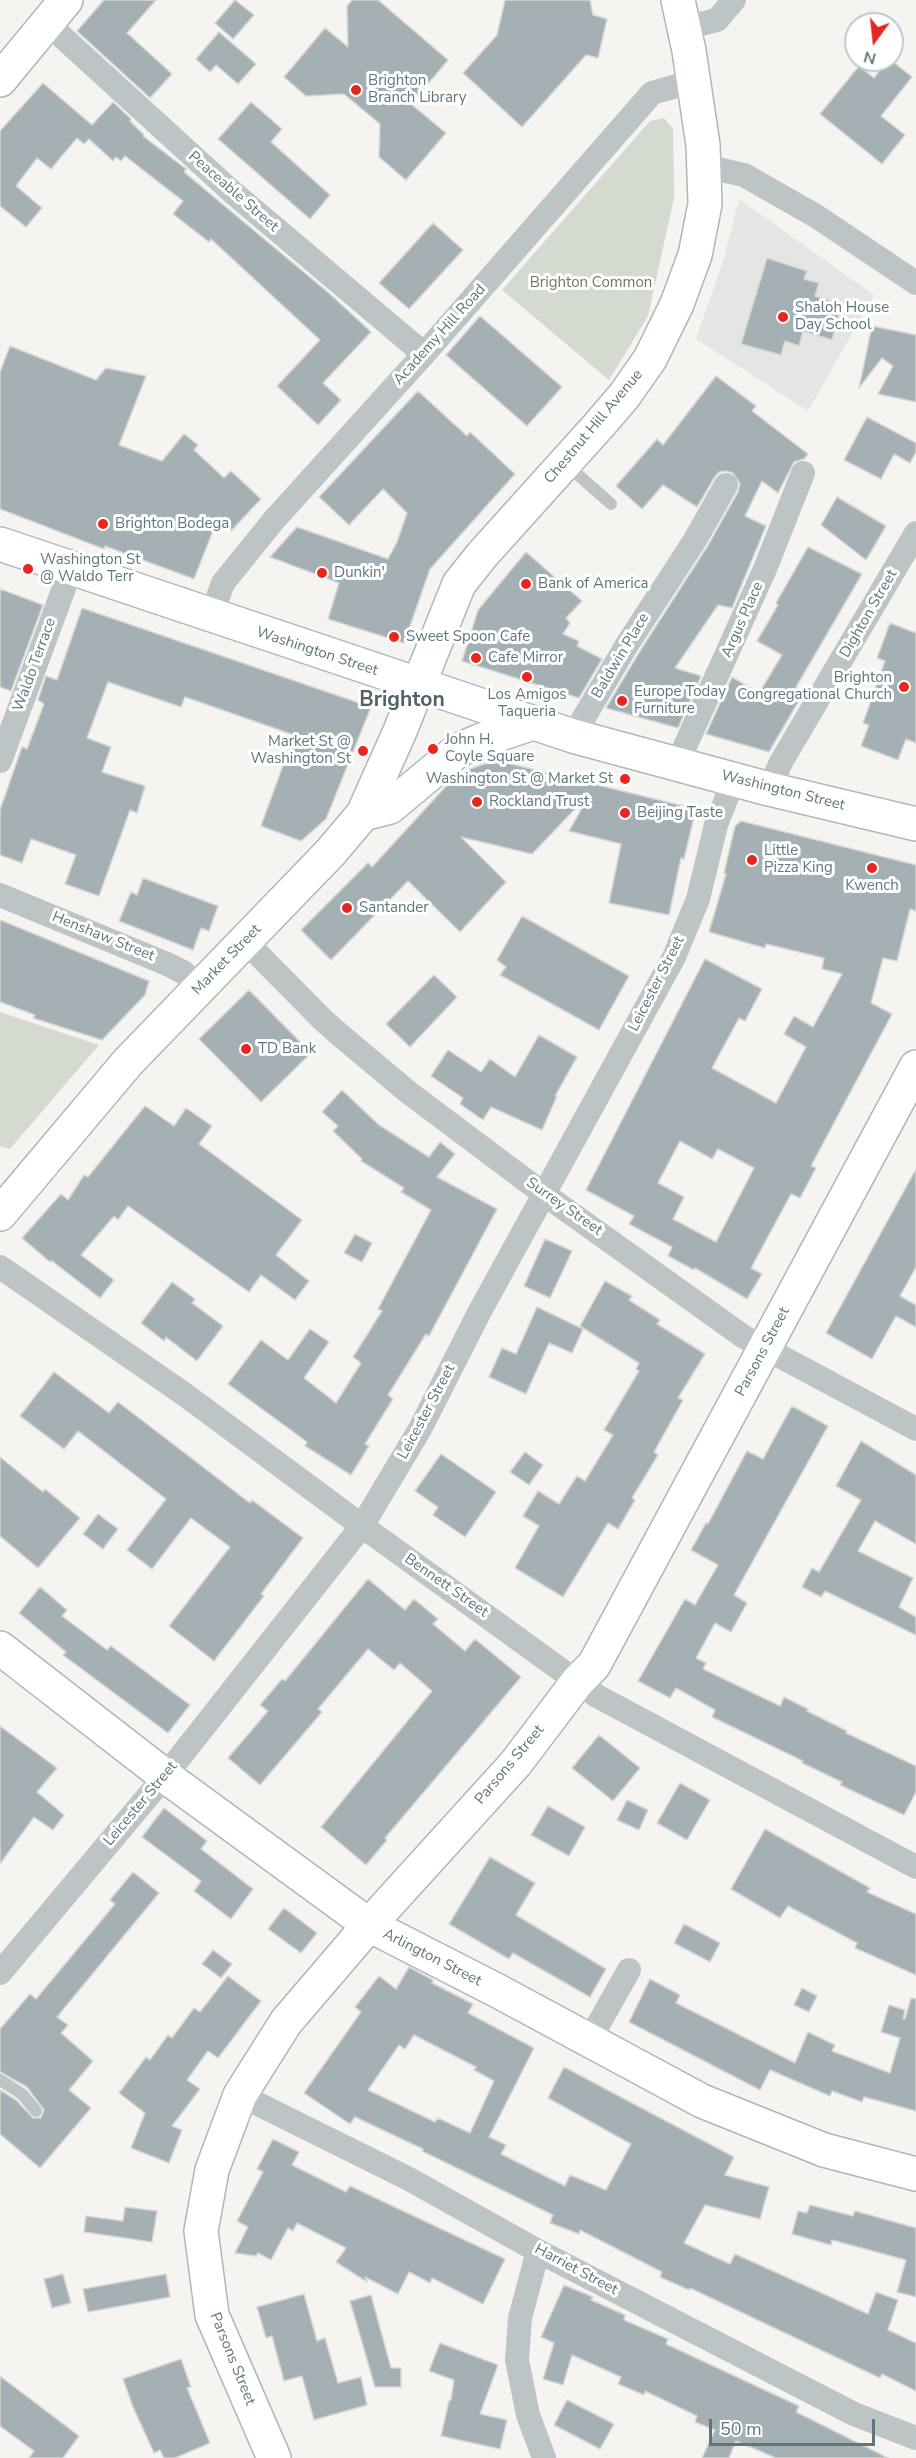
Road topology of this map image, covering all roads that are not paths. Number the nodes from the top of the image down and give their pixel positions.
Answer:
1 (734, 0) edge
2 (56, 12) edge
3 (681, 14) edge
4 (0, 80) edge
5 (694, 81) junction
6 (704, 166) junction
7 (916, 283) edge
8 (424, 354) junction
9 (566, 464) junction
10 (803, 473) dead end
11 (726, 484) dead end
12 (611, 504) dead end
13 (916, 533) edge
14 (0, 544) edge
15 (71, 569) junction
16 (211, 616) junction
17 (418, 685) junction
18 (533, 723) junction
19 (573, 736) junction
20 (0, 761) edge
21 (677, 764) junction
22 (734, 779) junction
23 (769, 789) junction
24 (363, 814) junction
25 (916, 824) edge
26 (0, 895) edge
27 (245, 941) junction
28 (201, 987) junction
29 (916, 1067) edge
30 (544, 1194) junction
31 (0, 1214) edge
32 (0, 1267) edge
33 (765, 1347) junction
34 (916, 1429) edge
35 (362, 1526) junction
36 (0, 1648) edge
37 (578, 1681) junction
38 (165, 1776) junction
39 (916, 1867) edge
40 (369, 1925) junction
41 (629, 1970) dead end
42 (0, 1973) edge
43 (589, 2041) junction
44 (0, 2080) edge
45 (240, 2095) junction
46 (36, 2110) dead end
47 (916, 2174) edge
48 (538, 2251) junction
49 (916, 2438) edge
50 (274, 2458) edge
51 (544, 2458) edge

1 - 3 street
2 - 4 main road
2 - 8 street, Peaceable Street
3 - 5 main road, Chestnut Hill Avenue
5 - 6 main road, Chestnut Hill Avenue
5 - 8 street, Academy Hill Road
6 - 7 street
6 - 9 main road, Chestnut Hill Avenue
8 - 16 street, Academy Hill Road
9 - 12 lane
9 - 17 main road, Chestnut Hill Avenue
10 - 21 street, Argus Place
11 - 19 street, Baldwin Place
13 - 23 street, Dighton Street
14 - 15 main road, Washington Street
15 - 16 main road, Washington Street
15 - 20 street, Waldo Terrace
16 - 17 main road, Washington Street
17 - 18 main road, Washington Street
17 - 24 main road, Market Street
18 - 19 main road, Washington Street
18 - 24 main road
19 - 21 main road, Washington Street
21 - 22 main road, Washington Street
22 - 23 main road, Washington Street
22 - 30 street, Leicester Street
23 - 25 main road, Washington Street
24 - 27 main road, Market Street
26 - 28 street, Henshaw Street
27 - 28 main road, Market Street
27 - 30 street, Surrey Street
28 - 31 main road, Market Street
29 - 33 main road, Parsons Street
30 - 33 street, Surrey Street
30 - 35 street, Leicester Street
32 - 35 street, Bennett Street
33 - 34 street, Surrey Street
33 - 37 main road, Parsons Street
35 - 37 street, Bennett Street
35 - 38 street, Leicester Street
36 - 38 main road, Arlington Street
37 - 39 street, Bennett Street
37 - 40 main road, Parsons Street
38 - 40 main road, Arlington Street
38 - 42 street, Leicester Street
40 - 43 main road, Arlington Street
40 - 45 main road, Parsons Street
41 - 43 street
43 - 47 main road, Arlington Street
44 - 46 lane
45 - 48 street, Harriet Street
45 - 50 main road, Parsons Street
48 - 49 street, Harriet Street
48 - 51 street

